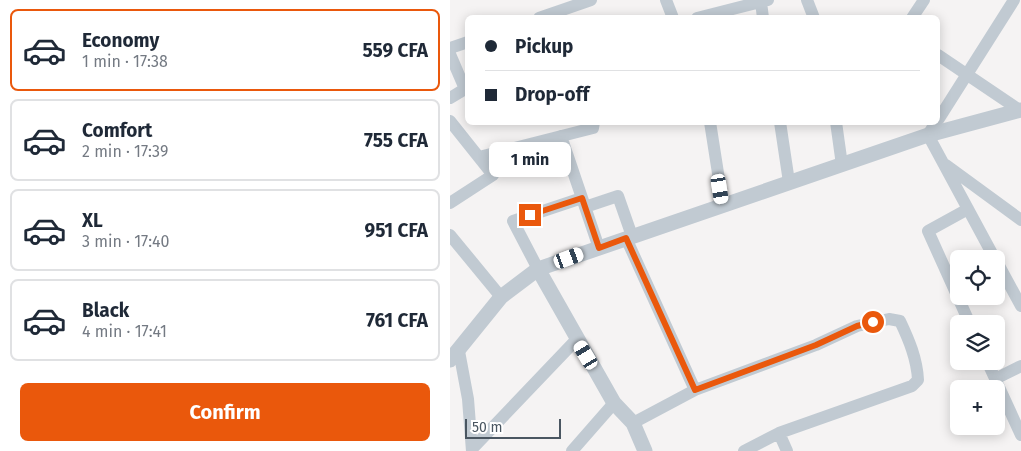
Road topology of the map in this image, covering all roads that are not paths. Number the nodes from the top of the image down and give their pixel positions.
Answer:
1 (592, 0) edge
2 (666, 0) edge
3 (807, 0) edge
4 (924, 0) edge
5 (1014, 0) edge
6 (764, 1) edge
7 (548, 15) edge
8 (672, 15) edge
9 (709, 15) edge
10 (764, 15) edge
11 (813, 15) edge
12 (914, 15) edge
13 (465, 43) edge
14 (450, 48) edge
15 (450, 54) edge
16 (940, 56) edge
17 (966, 75) junction
18 (450, 98) edge
19 (1021, 111) edge
20 (940, 116) edge
21 (450, 121) edge
22 (594, 125) edge
23 (710, 125) edge
24 (780, 125) edge
25 (836, 125) edge
26 (940, 125) edge
27 (934, 126) edge
28 (561, 136) junction
29 (479, 157) junction
30 (943, 162) junction
31 (842, 165) junction
32 (789, 182) junction
33 (450, 203) edge
34 (584, 203) junction
35 (723, 205) junction
36 (968, 209) junction
37 (1021, 220) edge
38 (450, 235) edge
39 (629, 237) junction
40 (599, 248) junction
41 (991, 250) edge
42 (538, 270) junction
43 (1005, 277) edge
44 (501, 297) junction
45 (1021, 306) edge
46 (966, 315) edge
47 (576, 339) junction
48 (455, 355) edge
49 (1021, 366) edge
50 (991, 370) edge
51 (995, 379) junction
52 (695, 390) junction
53 (614, 403) junction
54 (633, 423) junction
55 (779, 433) junction
56 (1021, 435) edge
57 (472, 450) edge
58 (572, 451) edge
59 (646, 451) edge
60 (744, 451) edge
61 (788, 451) edge

1 - 7 street
2 - 8 street
3 - 11 street
4 - 12 street
5 - 17 street
6 - 9 street
6 - 10 street
13 - 14 street
15 - 18 street
16 - 17 street
17 - 19 street
17 - 20 street
19 - 26 street
21 - 29 street
22 - 28 street
23 - 35 street
24 - 32 street
25 - 31 street
27 - 30 street
27 - 31 street
28 - 29 street
28 - 34 street
29 - 33 street
30 - 36 street
30 - 37 street
31 - 32 street
32 - 35 street
34 - 39 street
34 - 40 street
34 - 42 street
35 - 39 street
36 - 41 street
36 - 46 street
38 - 44 street
39 - 40 street
39 - 52 street
40 - 42 street
42 - 44 street
42 - 47 street
43 - 45 street
44 - 48 street
47 - 53 street
47 - 57 street
48 - 57 street
49 - 51 street
50 - 51 street
51 - 56 street
52 - 54 street
52 - 55 street
53 - 54 street
53 - 58 street
54 - 59 street
55 - 60 street
55 - 61 street

